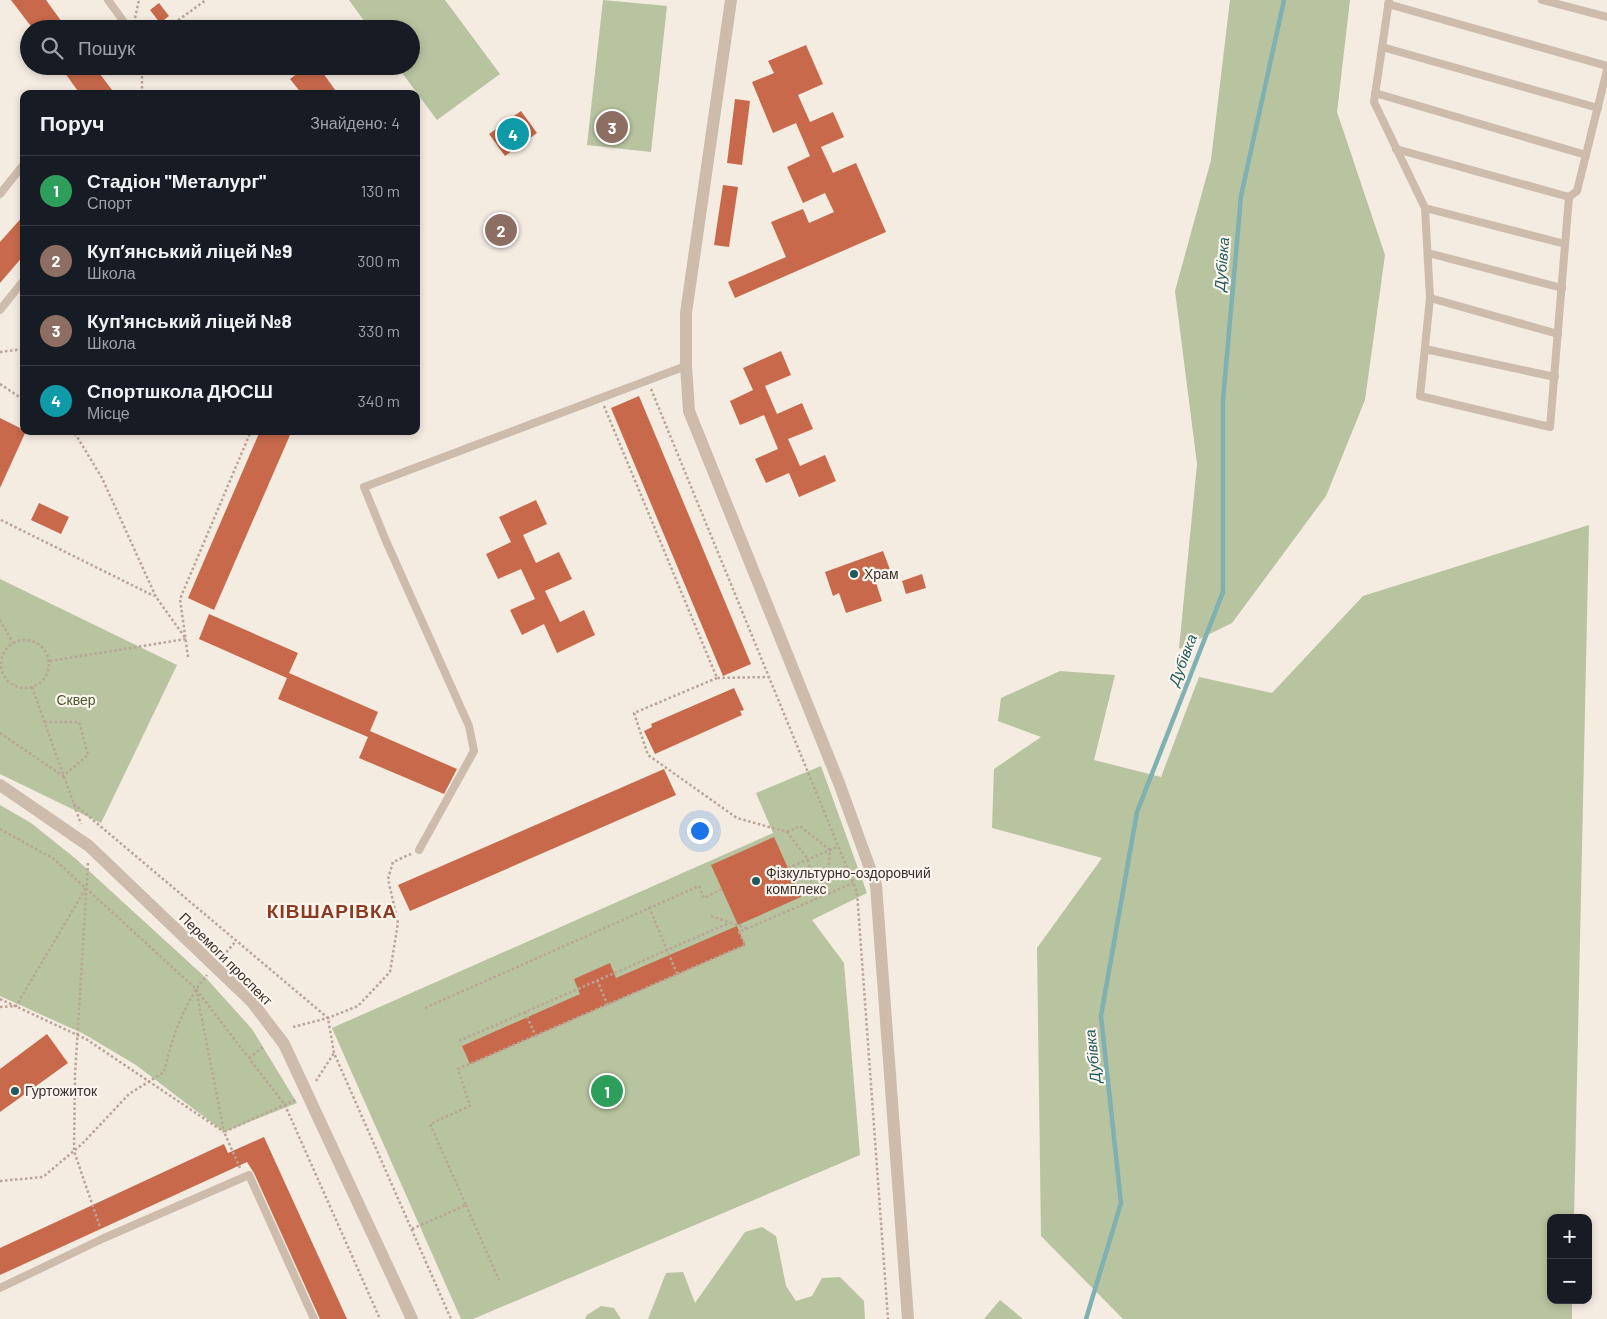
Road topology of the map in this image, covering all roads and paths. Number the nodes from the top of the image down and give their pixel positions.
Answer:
1 (108, 0) edge
2 (139, 0) edge
3 (206, 0) edge
4 (732, 0) edge
5 (1542, 0) edge
6 (1388, 2) edge
7 (1607, 17) edge
8 (134, 19) dead end
9 (122, 20) edge
10 (178, 20) edge
11 (1382, 47) junction
12 (1607, 66) edge
13 (1607, 70) edge
14 (142, 75) edge
15 (142, 90) edge
16 (1375, 93) junction
17 (1598, 108) junction
18 (1396, 149) junction
19 (1586, 155) junction
20 (20, 169) edge
21 (0, 194) edge
22 (1569, 197) junction
23 (1425, 208) junction
24 (1566, 244) junction
25 (1428, 253) junction
26 (20, 285) edge
27 (1562, 288) junction
28 (1430, 298) junction
29 (0, 310) edge
30 (1558, 334) junction
31 (1425, 349) junction
32 (20, 350) edge
33 (0, 352) edge
34 (686, 366) junction
35 (1554, 377) junction
36 (648, 380) junction
37 (0, 384) edge
38 (20, 397) edge
39 (600, 398) junction
40 (76, 435) edge
41 (249, 435) edge
42 (1, 520) dead end
43 (156, 597) junction
44 (0, 620) edge
45 (186, 639) junction
46 (13, 643) junction
47 (188, 657) dead end
48 (50, 660) junction
49 (1, 671) edge
50 (769, 677) junction
51 (718, 678) junction
52 (32, 687) junction
53 (44, 722) junction
54 (0, 733) edge
55 (64, 776) junction
56 (0, 785) edge
57 (0, 829) edge
58 (787, 832) junction
59 (89, 846) junction
60 (839, 846) junction
61 (419, 850) joint
62 (830, 850) junction
63 (808, 859) junction
64 (788, 868) dead end
65 (853, 883) junction
66 (86, 888) junction
67 (722, 889) dead end
68 (826, 894) junction
69 (814, 900) junction
70 (649, 907) junction
71 (711, 916) dead end
72 (729, 923) junction
73 (747, 929) junction
74 (236, 941) dead end
75 (667, 949) junction
76 (211, 970) junction
77 (678, 975) junction
78 (597, 980) junction
79 (195, 988) junction
80 (0, 999) edge
81 (607, 1005) junction
82 (16, 1006) junction
83 (0, 1007) edge
84 (425, 1008) dead end
85 (525, 1012) junction
86 (293, 1027) dead end
87 (78, 1035) junction
88 (536, 1036) junction
89 (459, 1041) dead end
90 (263, 1047) dead end
91 (334, 1053) dead end
92 (249, 1058) junction
93 (149, 1082) junction
94 (308, 1094) junction
95 (285, 1105) junction
96 (224, 1132) junction
97 (74, 1151) junction
98 (245, 1177) junction
99 (0, 1180) edge
100 (466, 1205) junction
101 (412, 1229) dead end
102 (104, 1238) junction
103 (499, 1280) dead end
104 (0, 1288) edge
105 (314, 1319) edge
106 (380, 1319) edge
107 (412, 1319) edge
108 (888, 1319) edge
109 (908, 1319) edge

1 - 9 lane
2 - 8 path
3 - 10 path
4 - 34 street
5 - 7 lane
6 - 11 lane
6 - 12 lane
11 - 16 lane
11 - 17 lane
13 - 17 lane
14 - 15 path
16 - 18 lane
16 - 19 lane
17 - 19 lane
18 - 22 lane
18 - 23 lane
19 - 22 lane
20 - 21 lane
22 - 24 lane
23 - 24 lane
23 - 25 lane
24 - 27 lane
25 - 27 lane
25 - 28 lane
26 - 29 lane
27 - 30 lane
28 - 30 lane
28 - 31 lane
30 - 35 lane
31 - 35 lane
31 - 35 lane
32 - 33 path
34 - 36 lane
34 - 109 street
36 - 39 lane
36 - 50 path
37 - 38 path
39 - 51 path
39 - 61 lane
40 - 43 path
41 - 45 path
42 - 43 path
43 - 45 path
44 - 46 path
45 - 47 path
45 - 48 path
46 - 48 path
46 - 49 path
48 - 52 path
49 - 52 path
50 - 51 path
50 - 60 path
51 - 58 path
52 - 53 path
53 - 55 path
53 - 55 path
54 - 55 path
55 - 59 path
56 - 59 street, Перемоги проспект
57 - 66 path
58 - 62 path
58 - 63 path
59 - 66 path
59 - 76 street, Перемоги проспект
60 - 62 path
60 - 65 path
61 - 86 path
62 - 63 path
62 - 68 path
63 - 64 path
63 - 69 path
65 - 68 path
65 - 108 path
66 - 79 path
66 - 82 path
66 - 87 path
67 - 70 path
68 - 69 path
69 - 73 path
70 - 75 path
70 - 84 path
71 - 72 path
72 - 73 path
72 - 75 path
73 - 77 path
74 - 76 path
75 - 77 path
75 - 78 path
76 - 79 path
76 - 94 street, Перемоги проспект
77 - 81 path
78 - 81 path
78 - 85 path
79 - 92 path
79 - 93 path
79 - 96 path
80 - 82 path
81 - 88 path
82 - 83 path
82 - 87 path
85 - 88 path
85 - 89 path
87 - 93 path
87 - 97 path
88 - 100 path
90 - 92 path
91 - 94 path
92 - 95 path
93 - 96 path
93 - 97 path
94 - 95 path
94 - 107 street, Перемоги проспект
95 - 96 path
95 - 106 path
96 - 98 path
97 - 99 path
97 - 102 path
98 - 102 lane
98 - 105 lane
100 - 101 path
100 - 103 path
102 - 104 lane

